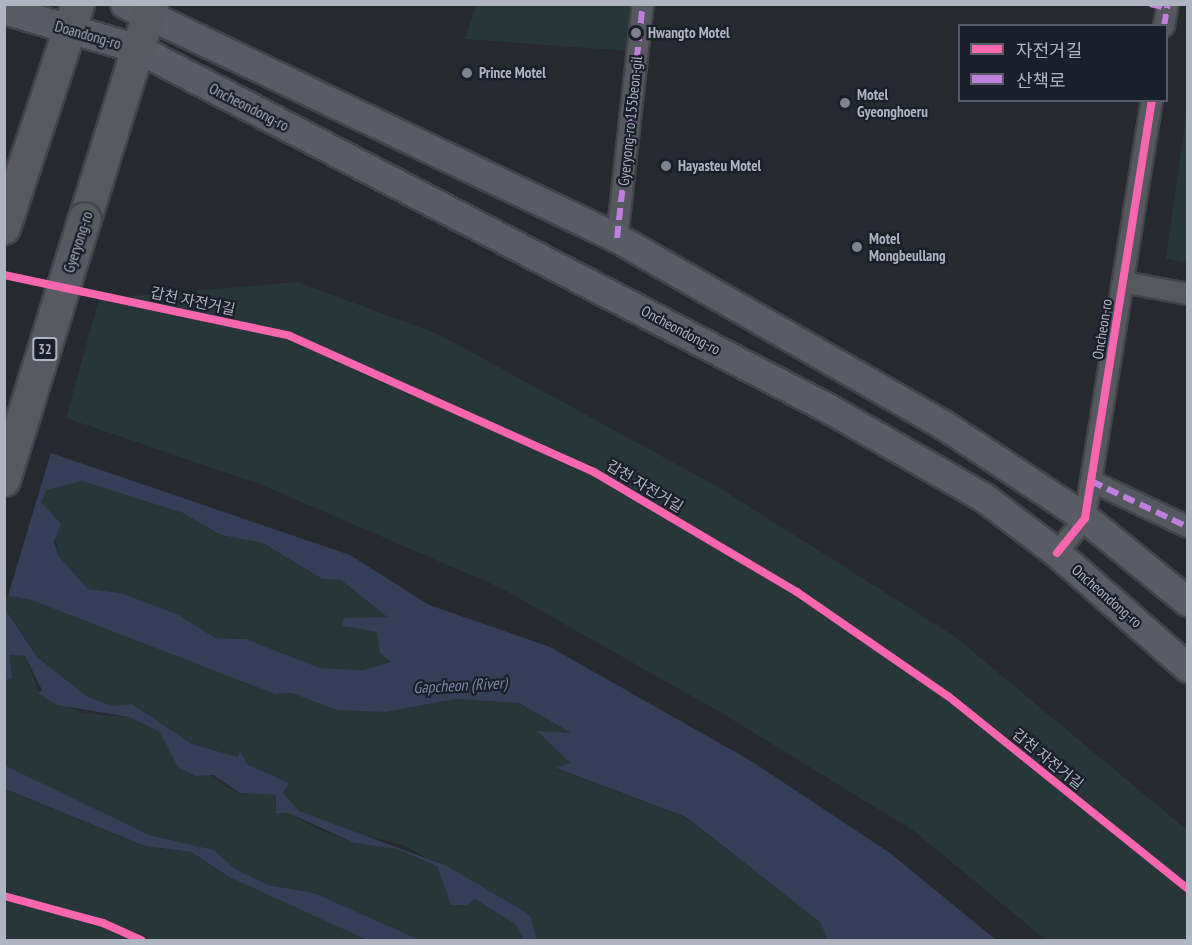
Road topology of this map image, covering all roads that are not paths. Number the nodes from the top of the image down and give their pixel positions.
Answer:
1 (643, 4) edge
2 (142, 7) edge
3 (4, 10) edge
4 (74, 17) edge
5 (138, 49) junction
6 (1152, 102) edge
7 (4, 228) edge
8 (617, 238) junction
9 (1123, 282) junction
10 (1188, 294) edge
11 (4, 480) edge
12 (1091, 481) junction
13 (1085, 518) junction
14 (1188, 527) edge
15 (1057, 553) junction
16 (1188, 602) edge
17 (1188, 668) edge

1 - 8 street, Gyeryong-ro 155beon-gil
2 - 5 main road, Gyeryong-ro / 32
2 - 8 main road
3 - 4 main road, Doandong-ro
4 - 5 main road, Doandong-ro
4 - 7 main road
5 - 11 main road, Gyeryong-ro / 32, bridge
5 - 15 main road, Oncheondong-ro
6 - 9 street, Oncheon-ro
8 - 13 main road
9 - 10 street
9 - 12 street, Oncheon-ro
12 - 13 street, Oncheon-ro
12 - 14 street
13 - 15 street, Oncheon-ro
13 - 16 main road
15 - 17 main road, Oncheondong-ro

